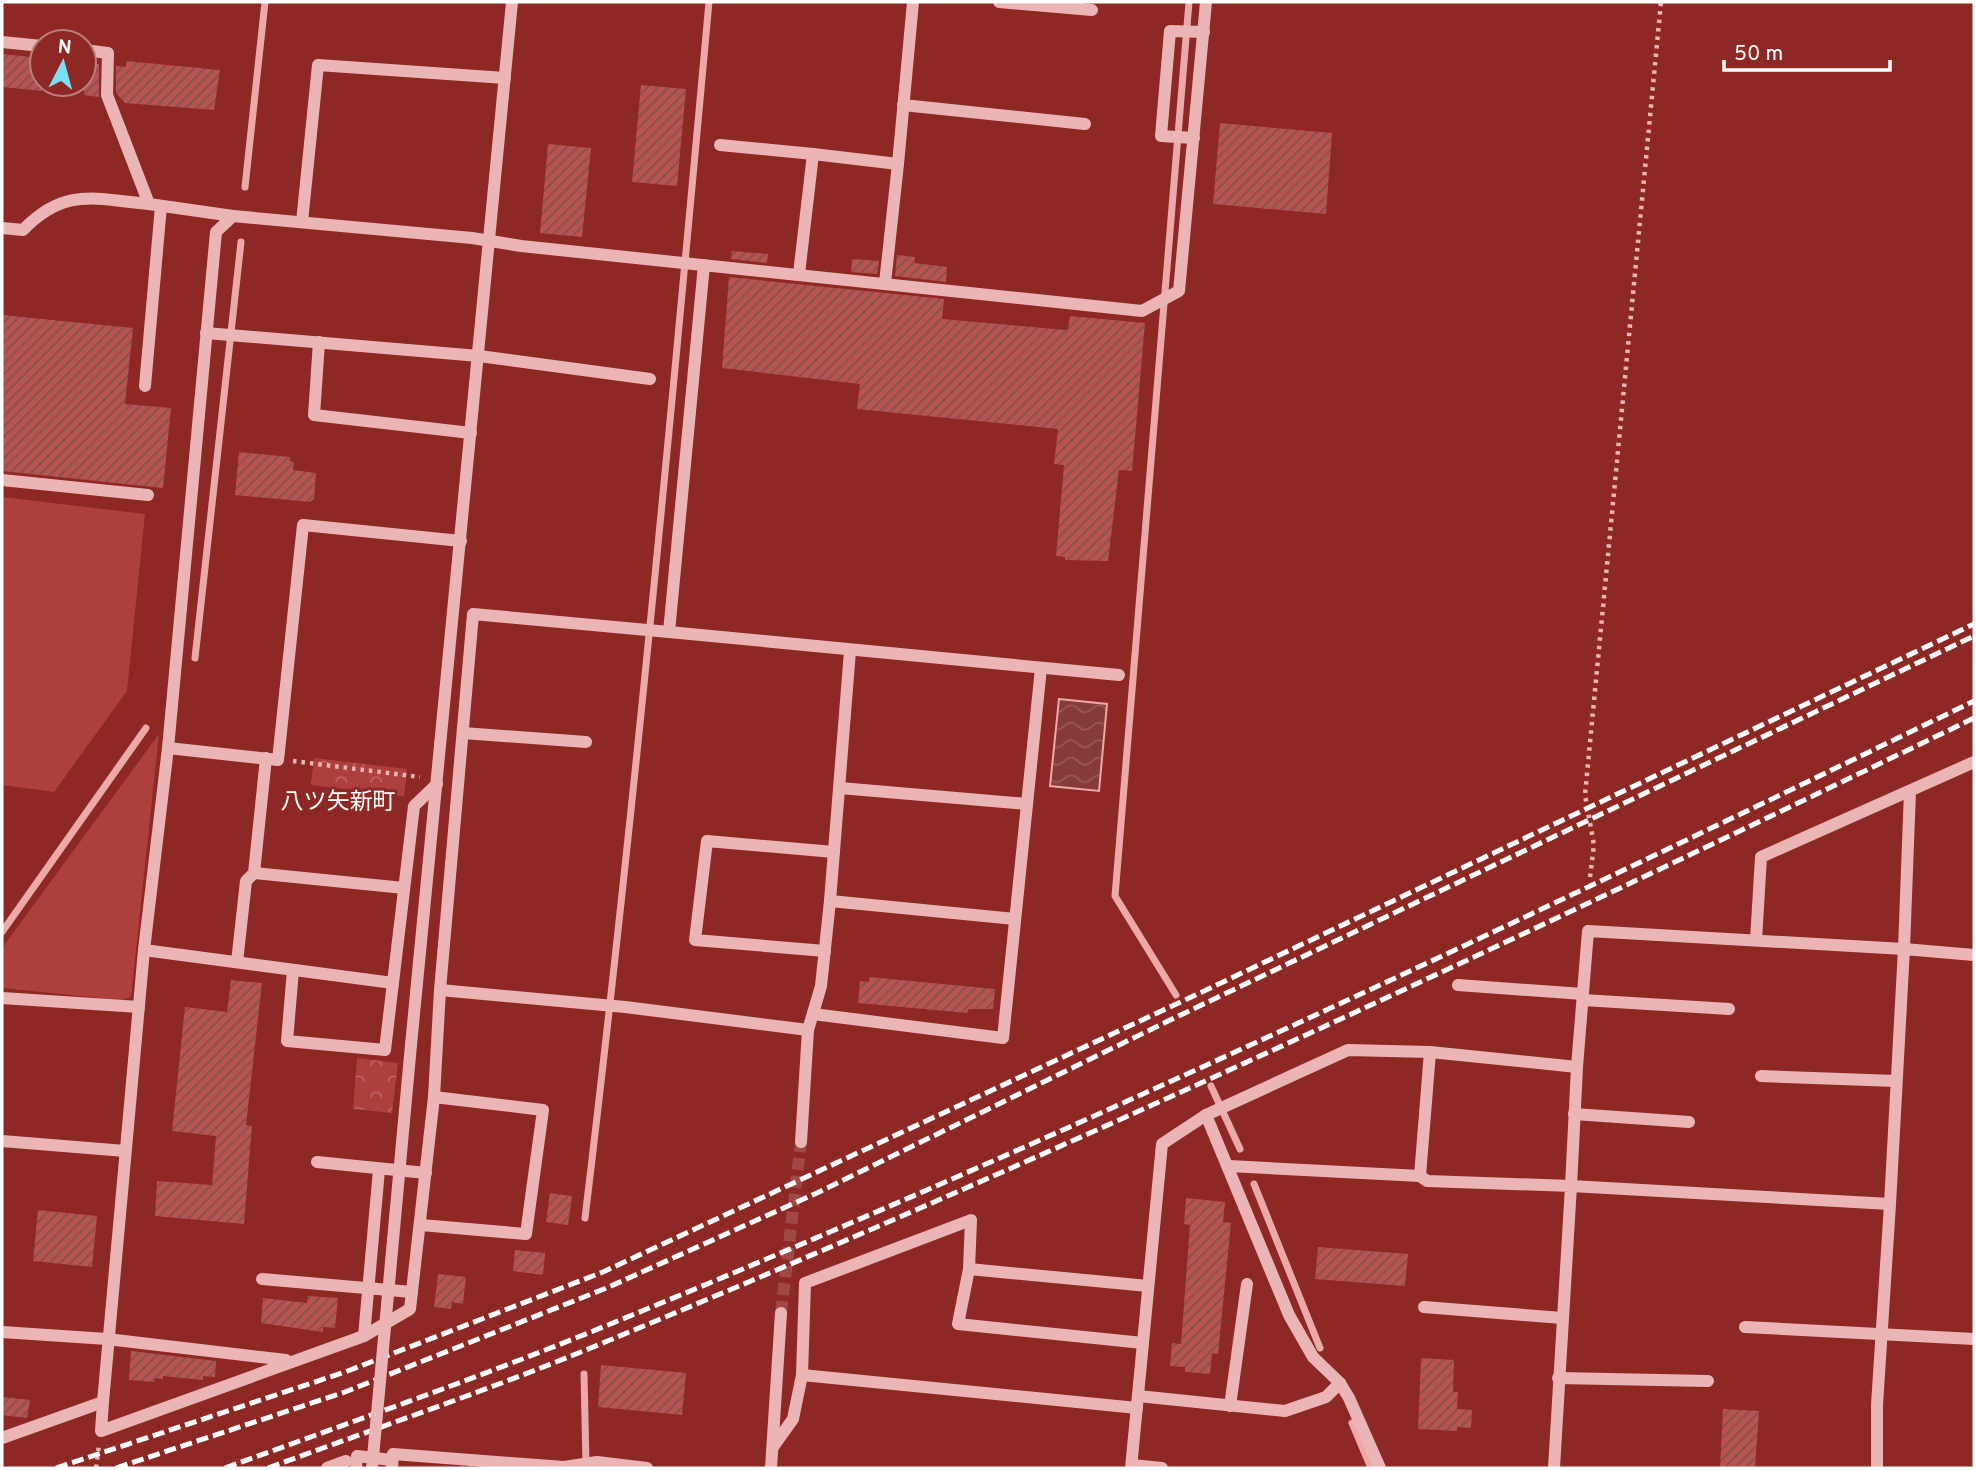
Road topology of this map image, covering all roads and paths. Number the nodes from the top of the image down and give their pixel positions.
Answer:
1 (512, 2) edge
2 (913, 2) edge
3 (999, 2) edge
4 (1206, 2) edge
5 (1661, 2) edge
6 (1092, 10) dead end
7 (1203, 32) junction
8 (2, 42) edge
9 (28, 45) edge
10 (98, 52) edge
11 (505, 78) junction
12 (903, 105) junction
13 (1085, 124) dead end
14 (1194, 138) junction
15 (720, 145) dead end
16 (813, 154) junction
17 (898, 164) junction
18 (155, 205) junction
19 (233, 216) junction
20 (302, 222) junction
21 (2, 228) edge
22 (489, 242) junction
23 (698, 265) junction
24 (799, 274) junction
25 (885, 283) junction
26 (206, 333) junction
27 (319, 342) junction
28 (479, 356) junction
29 (650, 379) dead end
30 (145, 386) dead end
31 (471, 433) junction
32 (2, 480) edge
33 (148, 495) dead end
34 (461, 541) junction
35 (663, 631) junction
36 (850, 651) junction
37 (1041, 668) junction
38 (1119, 675) dead end
39 (463, 733) junction
40 (586, 741) dead end
41 (168, 748) junction
42 (272, 759) junction
43 (1974, 762) edge
44 (406, 776) dead end
45 (437, 784) junction
46 (840, 788) junction
47 (1910, 791) junction
48 (1027, 804) junction
49 (834, 852) junction
50 (254, 873) junction
51 (1590, 877) dead end
52 (404, 888) junction
53 (830, 901) junction
54 (1015, 919) junction
55 (1756, 940) junction
56 (1904, 949) junction
57 (144, 950) junction
58 (825, 951) junction
59 (1974, 955) edge
60 (237, 962) junction
61 (293, 970) junction
62 (393, 983) junction
63 (1458, 985) dead end
64 (440, 990) junction
65 (1583, 997) junction
66 (2, 998) edge
67 (139, 1007) junction
68 (1729, 1009) dead end
69 (813, 1014) junction
70 (808, 1030) junction
71 (1430, 1052) junction
72 (1577, 1067) junction
73 (1761, 1076) dead end
74 (1896, 1081) junction
75 (433, 1097) junction
76 (1574, 1114) junction
77 (1206, 1115) junction
78 (1689, 1122) dead end
79 (2, 1141) edge
80 (801, 1142) tunnel mouth
81 (125, 1151) junction
82 (317, 1162) dead end
83 (1229, 1166) junction
84 (379, 1170) junction
85 (426, 1173) junction
86 (1420, 1176) junction
87 (1571, 1185) junction
88 (1890, 1204) junction
89 (421, 1226) junction
90 (969, 1269) junction
91 (262, 1279) dead end
92 (1247, 1284) dead end
93 (1148, 1286) junction
94 (368, 1290) junction
95 (412, 1292) junction
96 (1424, 1307) dead end
97 (781, 1312) tunnel mouth
98 (1562, 1318) junction
99 (1745, 1327) dead end
100 (2, 1332) edge
101 (1881, 1334) junction
102 (364, 1336) junction
103 (107, 1339) junction
104 (1974, 1339) edge
105 (1143, 1343) junction
106 (290, 1360) junction
107 (802, 1375) junction
108 (1558, 1378) junction
109 (1707, 1381) dead end
110 (1340, 1383) junction
111 (103, 1402) junction
112 (1137, 1402) junction
113 (1230, 1406) junction
114 (2, 1438) edge
115 (773, 1447) junction
116 (351, 1464) edge
117 (392, 1464) edge
118 (581, 1465) edge
119 (1131, 1467) edge
120 (327, 1468) edge
121 (372, 1468) edge
122 (647, 1468) edge
123 (771, 1468) edge
124 (1162, 1468) edge
125 (1380, 1468) edge
126 (1554, 1468) edge
127 (1877, 1468) edge

1 - 11 street
2 - 12 street
3 - 6 street
4 - 7 street
5 - 51 path
7 - 14 street
7 - 14 street
8 - 9 street
10 - 18 street
11 - 20 street
11 - 22 street
12 - 13 street
12 - 17 street
14 - 25 street
15 - 16 street
16 - 17 street
16 - 24 street
17 - 25 street
18 - 19 street
18 - 21 street
18 - 30 street
19 - 20 street
19 - 26 street
20 - 22 street
22 - 23 street
22 - 28 street
23 - 24 street
23 - 35 street
24 - 25 street
26 - 27 street
26 - 41 street
27 - 28 street
27 - 31 street
28 - 29 street
28 - 31 street
31 - 34 street
32 - 33 street
34 - 42 street
34 - 45 street
35 - 36 street
35 - 39 street
36 - 37 street
36 - 46 street
37 - 38 street
37 - 48 street
39 - 40 street
39 - 64 street
41 - 42 street
41 - 57 street
42 - 44 path
42 - 50 street
43 - 47 street
45 - 52 street
45 - 121 street, bridge
46 - 48 street
46 - 49 street
47 - 55 street
47 - 56 street
48 - 54 street
49 - 53 street
49 - 58 street
50 - 52 street
50 - 60 street
52 - 62 street
53 - 54 street
53 - 58 street
54 - 69 street
55 - 56 street
55 - 65 street
56 - 59 street
56 - 74 street
57 - 60 street
57 - 67 street
58 - 69 street
60 - 61 street
61 - 62 street
61 - 62 street
63 - 65 street
64 - 70 street
64 - 75 street
65 - 68 street
65 - 72 street
66 - 67 street
67 - 81 street
69 - 70 street
70 - 80 street
71 - 72 street
71 - 77 street
71 - 86 street
72 - 76 street
73 - 74 street
74 - 88 street
75 - 85 street
75 - 89 street
76 - 78 street
76 - 87 street
77 - 83 street
77 - 93 street
79 - 81 street
81 - 103 street
82 - 84 street
83 - 86 street
83 - 110 street
84 - 85 street
84 - 94 street
85 - 89 street
86 - 87 street
87 - 88 street
87 - 98 street
88 - 101 street
89 - 95 street
90 - 93 street
90 - 105 street
90 - 107 street
91 - 94 street
92 - 113 street
93 - 105 street
94 - 95 street
94 - 102 street
95 - 102 street
96 - 98 street
97 - 115 street
98 - 108 street
99 - 101 street
100 - 103 street
101 - 104 street
101 - 127 street
102 - 106 street
103 - 106 street
103 - 111 street
105 - 112 street
106 - 111 street
107 - 112 street
107 - 115 street
108 - 109 street
108 - 126 street
110 - 113 street
110 - 125 street
111 - 114 street
112 - 113 street
112 - 119 street
115 - 123 street
116 - 117 street
116 - 120 street
117 - 118 street
118 - 122 street
119 - 124 street

